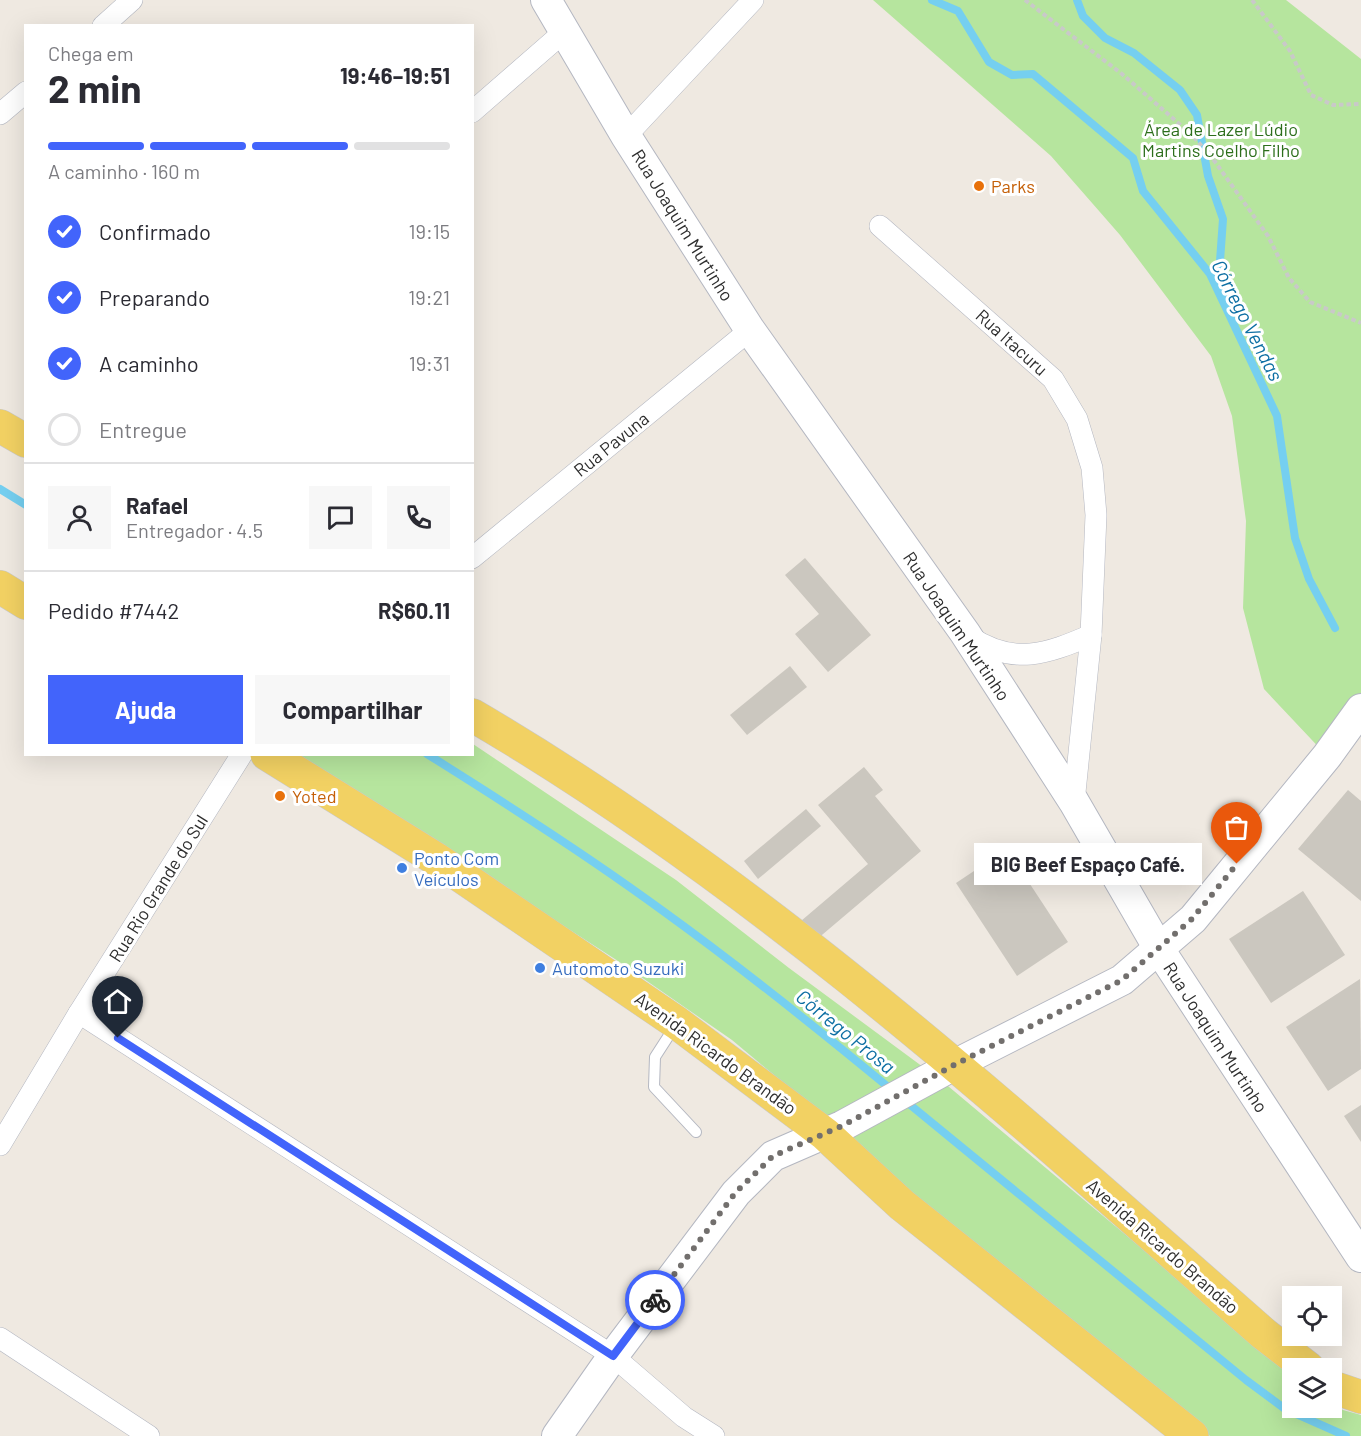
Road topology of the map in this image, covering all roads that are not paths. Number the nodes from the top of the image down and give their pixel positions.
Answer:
1 (132, 0) edge
2 (546, 0) edge
3 (753, 0) edge
4 (105, 24) edge
5 (565, 31) junction
6 (24, 94) edge
7 (474, 110) edge
8 (0, 114) edge
9 (626, 136) junction
10 (880, 226) dead end
11 (750, 330) junction
12 (0, 426) edge
13 (24, 440) edge
14 (474, 556) edge
15 (0, 586) edge
16 (24, 602) edge
17 (965, 633) junction
18 (1091, 635) junction
19 (1361, 709) edge
20 (474, 716) edge
21 (241, 756) edge
22 (270, 756) edge
23 (1074, 802) junction
24 (1159, 949) junction
25 (79, 1013) junction
26 (677, 1023) junction
27 (943, 1072) junction
28 (834, 1130) junction
29 (696, 1132) dead end
30 (0, 1145) edge
31 (1360, 1255) edge
32 (0, 1338) edge
33 (613, 1356) junction
34 (1295, 1358) edge
35 (1342, 1390) edge
36 (1361, 1397) edge
37 (149, 1436) edge
38 (557, 1436) edge
39 (714, 1436) edge
40 (1192, 1436) edge

1 - 4 street
2 - 5 main road, Rua Joaquim Murtinho
3 - 9 street
5 - 7 street
5 - 9 main road, Rua Joaquim Murtinho
6 - 8 street
9 - 11 main road, Rua Joaquim Murtinho
10 - 18 street, Rua Itacuru
11 - 14 street, Rua Pavuna
11 - 17 main road, Rua Joaquim Murtinho
12 - 13 main road
15 - 16 main road
17 - 18 street
17 - 23 main road, Rua Joaquim Murtinho
18 - 23 street, Rua Itacuru
19 - 24 main road
20 - 27 main road, Avenida Ricardo Brandão
21 - 25 street, Rua Rio Grande do Sul
22 - 26 main road, Avenida Ricardo Brandão
23 - 24 main road, Rua Joaquim Murtinho
24 - 27 main road
24 - 31 main road, Rua Joaquim Murtinho
25 - 30 street, Rua Rio Grande do Sul
25 - 33 street
26 - 28 main road, Avenida Ricardo Brandão
26 - 29 lane
27 - 28 main road
27 - 34 main road, Avenida Ricardo Brandão
28 - 33 main road
28 - 40 main road, Avenida Ricardo Brandão
32 - 37 street
33 - 38 main road
33 - 39 street
35 - 36 main road

